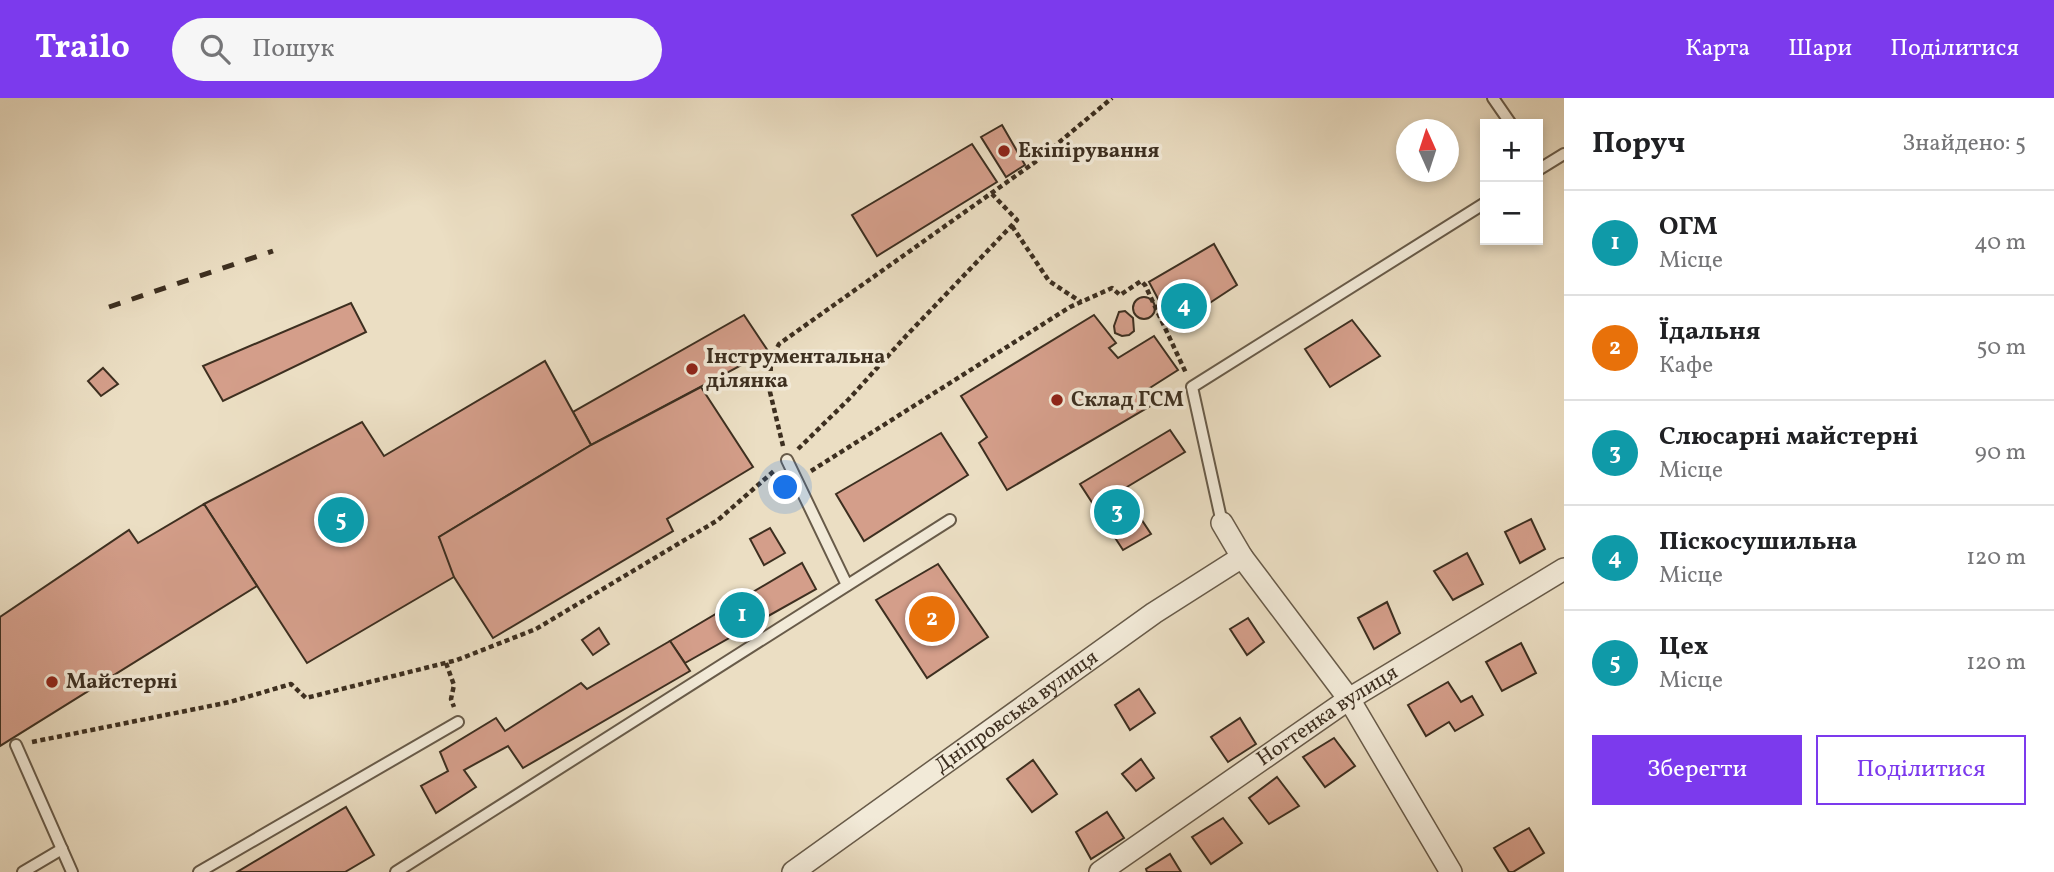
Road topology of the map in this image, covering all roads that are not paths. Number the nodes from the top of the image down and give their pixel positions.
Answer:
1 (1493, 98) edge
2 (1508, 119) edge
3 (1564, 154) edge
4 (1543, 164) edge
5 (1480, 206) edge
6 (787, 460) road end
7 (950, 520) dead end
8 (1222, 523) joint
9 (1242, 557) junction
10 (1564, 569) edge
11 (847, 585) junction
12 (1349, 699) junction
13 (458, 722) road end
14 (16, 745) road end
15 (62, 849) junction
16 (23, 872) edge
17 (72, 872) edge
18 (199, 872) edge
19 (396, 872) edge
20 (793, 872) edge
21 (1100, 872) edge
22 (1451, 872) edge

1 - 2 lane
3 - 4 lane
5 - 8 lane
6 - 11 lane
7 - 11 lane
8 - 9 street
9 - 12 street
9 - 20 street, Дніпровська вулиця
10 - 12 street, Ногтенка вулиця
11 - 19 lane
12 - 21 street, Ногтенка вулиця
12 - 22 street
13 - 18 lane
14 - 15 lane
15 - 16 lane
15 - 17 lane

